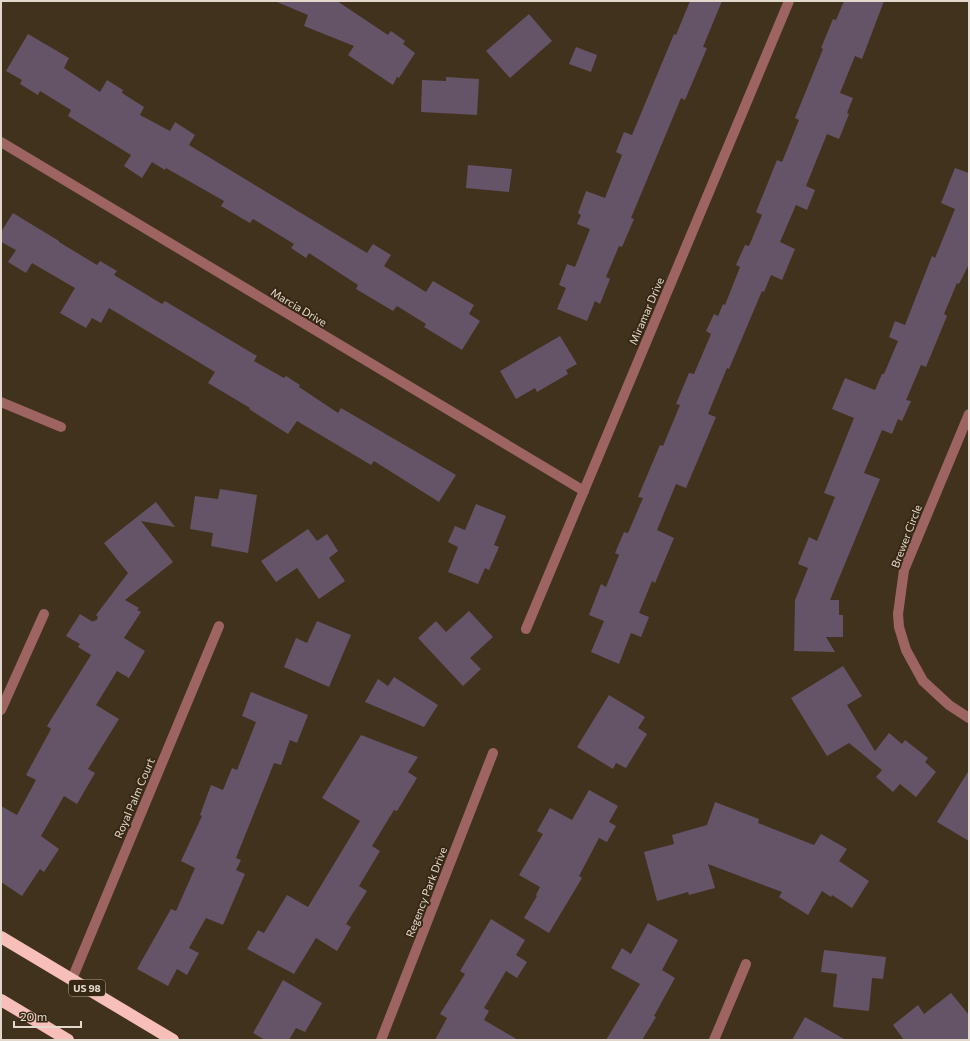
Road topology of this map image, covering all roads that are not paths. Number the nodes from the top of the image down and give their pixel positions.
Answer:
1 (789, 1) edge
2 (1, 142) edge
3 (1, 402) edge
4 (969, 414) edge
5 (61, 427) dead end
6 (584, 491) junction
7 (44, 614) dead end
8 (219, 626) dead end
9 (526, 629) dead end
10 (1, 710) edge
11 (969, 718) edge
12 (493, 753) dead end
13 (1, 937) edge
14 (746, 964) dead end
15 (72, 979) junction
16 (1, 1000) edge
17 (68, 1040) edge
18 (173, 1040) edge
19 (381, 1040) edge
20 (714, 1040) edge

1 - 6 street, Miramar Drive
2 - 6 street, Marcia Drive
3 - 5 street
4 - 11 street, Brewer Circle
6 - 9 street, Miramar Drive
7 - 10 street
8 - 15 street, Royal Palm Court
12 - 19 street, Regency Park Drive
13 - 15 highway, US 98
14 - 20 street
15 - 18 highway, US 98
16 - 17 highway

